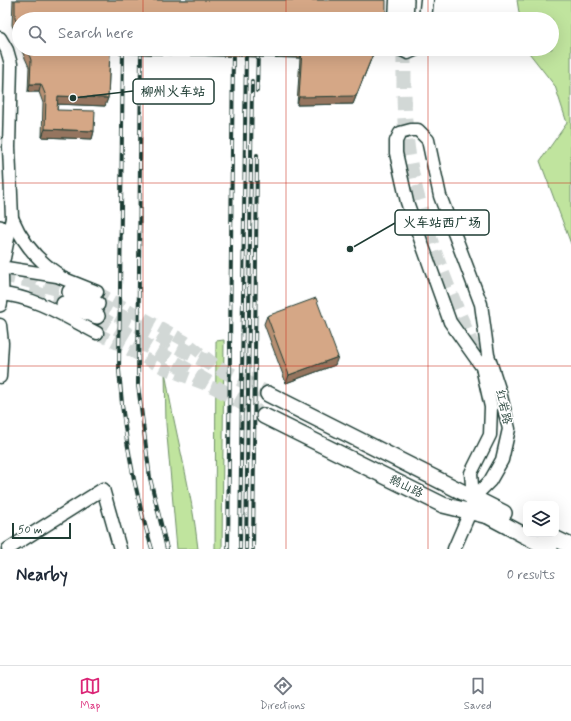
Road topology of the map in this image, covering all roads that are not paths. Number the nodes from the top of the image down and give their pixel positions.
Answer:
1 (396, 0) edge
2 (406, 0) edge
3 (415, 0) edge
4 (427, 0) edge
5 (395, 12) edge
6 (405, 12) edge
7 (414, 12) edge
8 (426, 12) edge
9 (0, 38) edge
10 (12, 218) junction
11 (0, 227) edge
12 (1, 267) edge
13 (64, 278) junction
14 (1, 297) edge
15 (67, 298) tunnel mouth
16 (97, 304) joint
17 (0, 325) edge
18 (96, 332) tunnel mouth
19 (0, 377) edge
20 (268, 394) tunnel mouth
21 (264, 416) tunnel mouth
22 (471, 505) junction
23 (523, 523) edge
24 (552, 537) edge
25 (571, 546) edge
26 (8, 549) edge
27 (120, 549) edge
28 (454, 549) edge
29 (550, 549) edge

1 - 5 street
2 - 6 main road
3 - 7 main road
4 - 8 street
9 - 10 street
10 - 12 street
10 - 13 street
11 - 12 main road
12 - 13 street
12 - 14 main road
13 - 16 street
14 - 18 street
15 - 16 main road
17 - 19 street
20 - 22 main road, 鹅山路
21 - 22 main road, 鹅山路
22 - 22 street, 红岩路
22 - 23 main road, 鹅山路
22 - 28 street
22 - 29 main road, 鹅山路
24 - 25 main road
26 - 27 street

